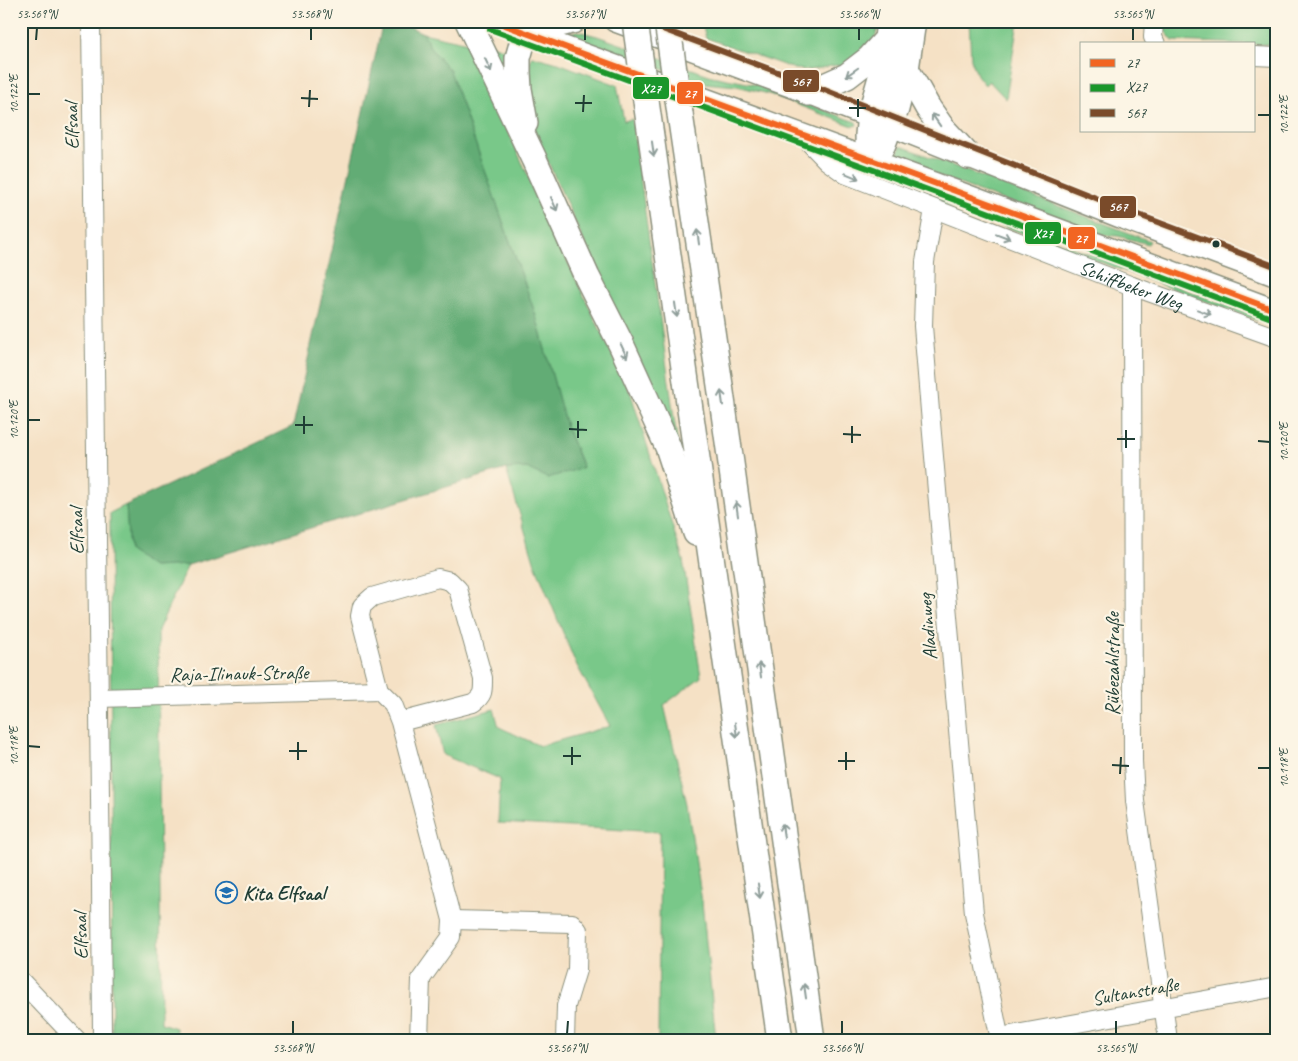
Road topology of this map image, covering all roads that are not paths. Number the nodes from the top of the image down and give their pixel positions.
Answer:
1 (91, 21) edge
2 (468, 21) edge
3 (493, 21) edge
4 (572, 21) edge
5 (615, 21) edge
6 (635, 21) edge
7 (667, 21) edge
8 (913, 21) edge
9 (1154, 21) edge
10 (525, 27) edge
11 (888, 30) edge
12 (1155, 42) edge
13 (1256, 56) edge
14 (1277, 57) edge
15 (906, 68) junction
16 (809, 93) junction
17 (880, 121) junction
18 (801, 134) junction
19 (968, 156) junction
20 (534, 159) junction
21 (871, 160) junction
22 (934, 209) junction
23 (1277, 276) edge
24 (1132, 286) junction
25 (1277, 311) edge
26 (1277, 338) edge
27 (716, 595) junction
28 (379, 690) junction
29 (99, 698) junction
30 (400, 722) junction
31 (452, 920) junction
32 (21, 981) edge
33 (1277, 987) edge
34 (1163, 1007) junction
35 (1000, 1038) edge
36 (77, 1040) edge
37 (102, 1040) edge
38 (419, 1040) edge
39 (565, 1040) edge
40 (780, 1040) edge
41 (812, 1040) edge
42 (1168, 1040) edge

1 - 29 street, Elfsaal
2 -> 20 highway
3 - 10 main road, Schiffbeker Weg
4 - 10 highway
5 - 16 main road
6 -> 27 highway, bridge
41 -> 7 highway, bridge
8 - 15 highway
9 - 12 street
10 - 18 main road, Schiffbeker Weg
10 - 20 highway
11 -> 16 highway
11 - 17 highway
13 - 14 street
15 - 17 highway
19 -> 15 highway
16 - 17 main road
17 - 19 main road
17 - 21 highway
18 - 21 main road, Schiffbeker Weg
18 -> 22 street, Schiffbeker Weg
19 - 23 main road
20 -> 27 highway
21 - 25 main road, Schiffbeker Weg
22 -> 24 street, Schiffbeker Weg
22 - 35 street, Aladinweg
24 -> 26 street, Schiffbeker Weg
24 - 34 street, Rübezahlstraße
27 -> 40 highway
28 - 29 street, Raja-Ilinauk-Straße
28 - 30 street
28 - 30 street
29 - 37 street, Elfsaal
30 - 31 street
31 - 38 street
31 - 39 street
32 - 36 street
33 - 34 street, Sultanstraße
34 - 35 street, Sultanstraße
34 - 42 street, Rübezahlstraße

